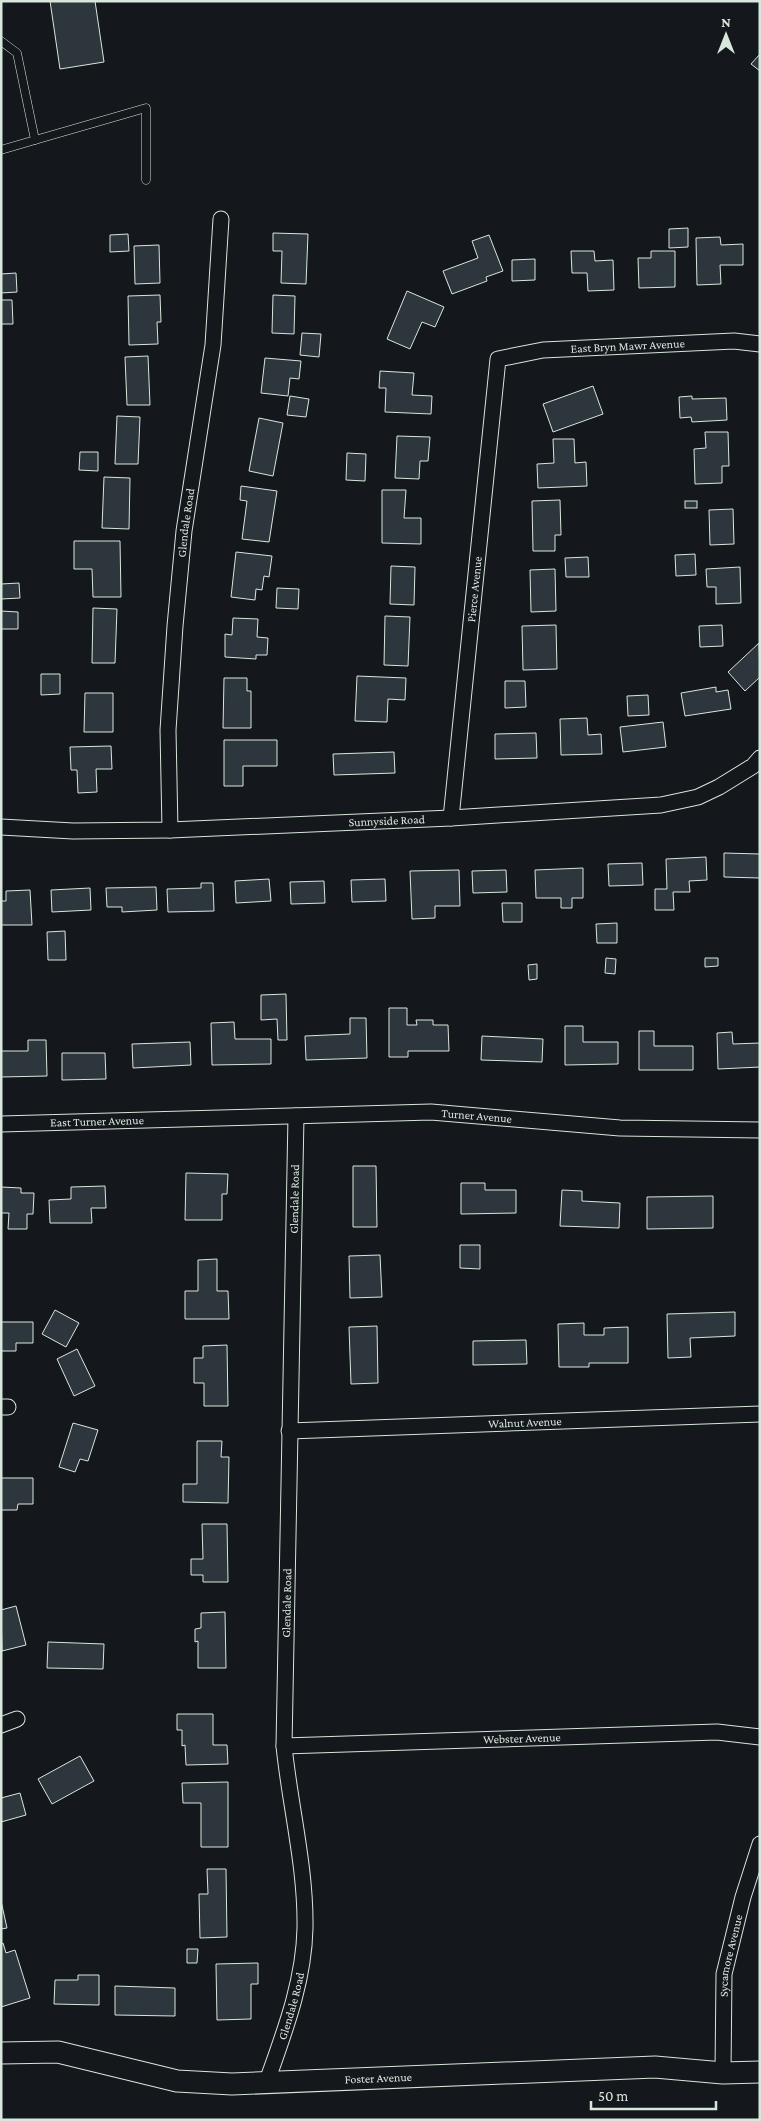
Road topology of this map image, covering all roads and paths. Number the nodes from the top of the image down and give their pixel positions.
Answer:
1 (1, 40) edge
2 (36, 140) junction
3 (1, 150) edge
4 (146, 180) dead end
5 (221, 219) dead end
6 (760, 344) edge
7 (498, 359) joint
8 (760, 758) edge
9 (451, 818) junction
10 (1, 827) edge
11 (170, 830) junction
12 (296, 1116) junction
13 (193, 1120) joint
14 (1, 1124) edge
15 (760, 1130) edge
16 (760, 1414) edge
17 (290, 1431) junction
18 (17, 1719) dead end
19 (1, 1725) edge
20 (760, 1737) edge
21 (284, 1746) junction
22 (760, 1844) edge
23 (756, 1866) edge
24 (1, 2053) edge
25 (760, 2072) edge
26 (723, 2073) junction
27 (266, 2084) junction

1 - 2 lane
2 - 3 lane
2 - 4 lane
5 - 11 street, Glendale Road
6 - 7 street, East Bryn Mawr Avenue
7 - 9 street, Pierce Avenue
8 - 9 street, Sunnyside Road
9 - 11 street, Sunnyside Road
10 - 11 street, Sunnyside Road
12 - 13 street, Turner Avenue
12 - 15 street, Turner Avenue
12 - 17 street, Glendale Road
13 - 14 street, East Turner Avenue
16 - 17 street, Walnut Avenue
17 - 21 street, Glendale Road
18 - 19 street
20 - 21 street, Webster Avenue
21 - 27 street, Glendale Road
22 - 23 street, Sycamore Avenue
23 - 26 street, Sycamore Avenue
24 - 27 street, Foster Avenue
25 - 26 street, Foster Avenue
26 - 27 street, Foster Avenue

